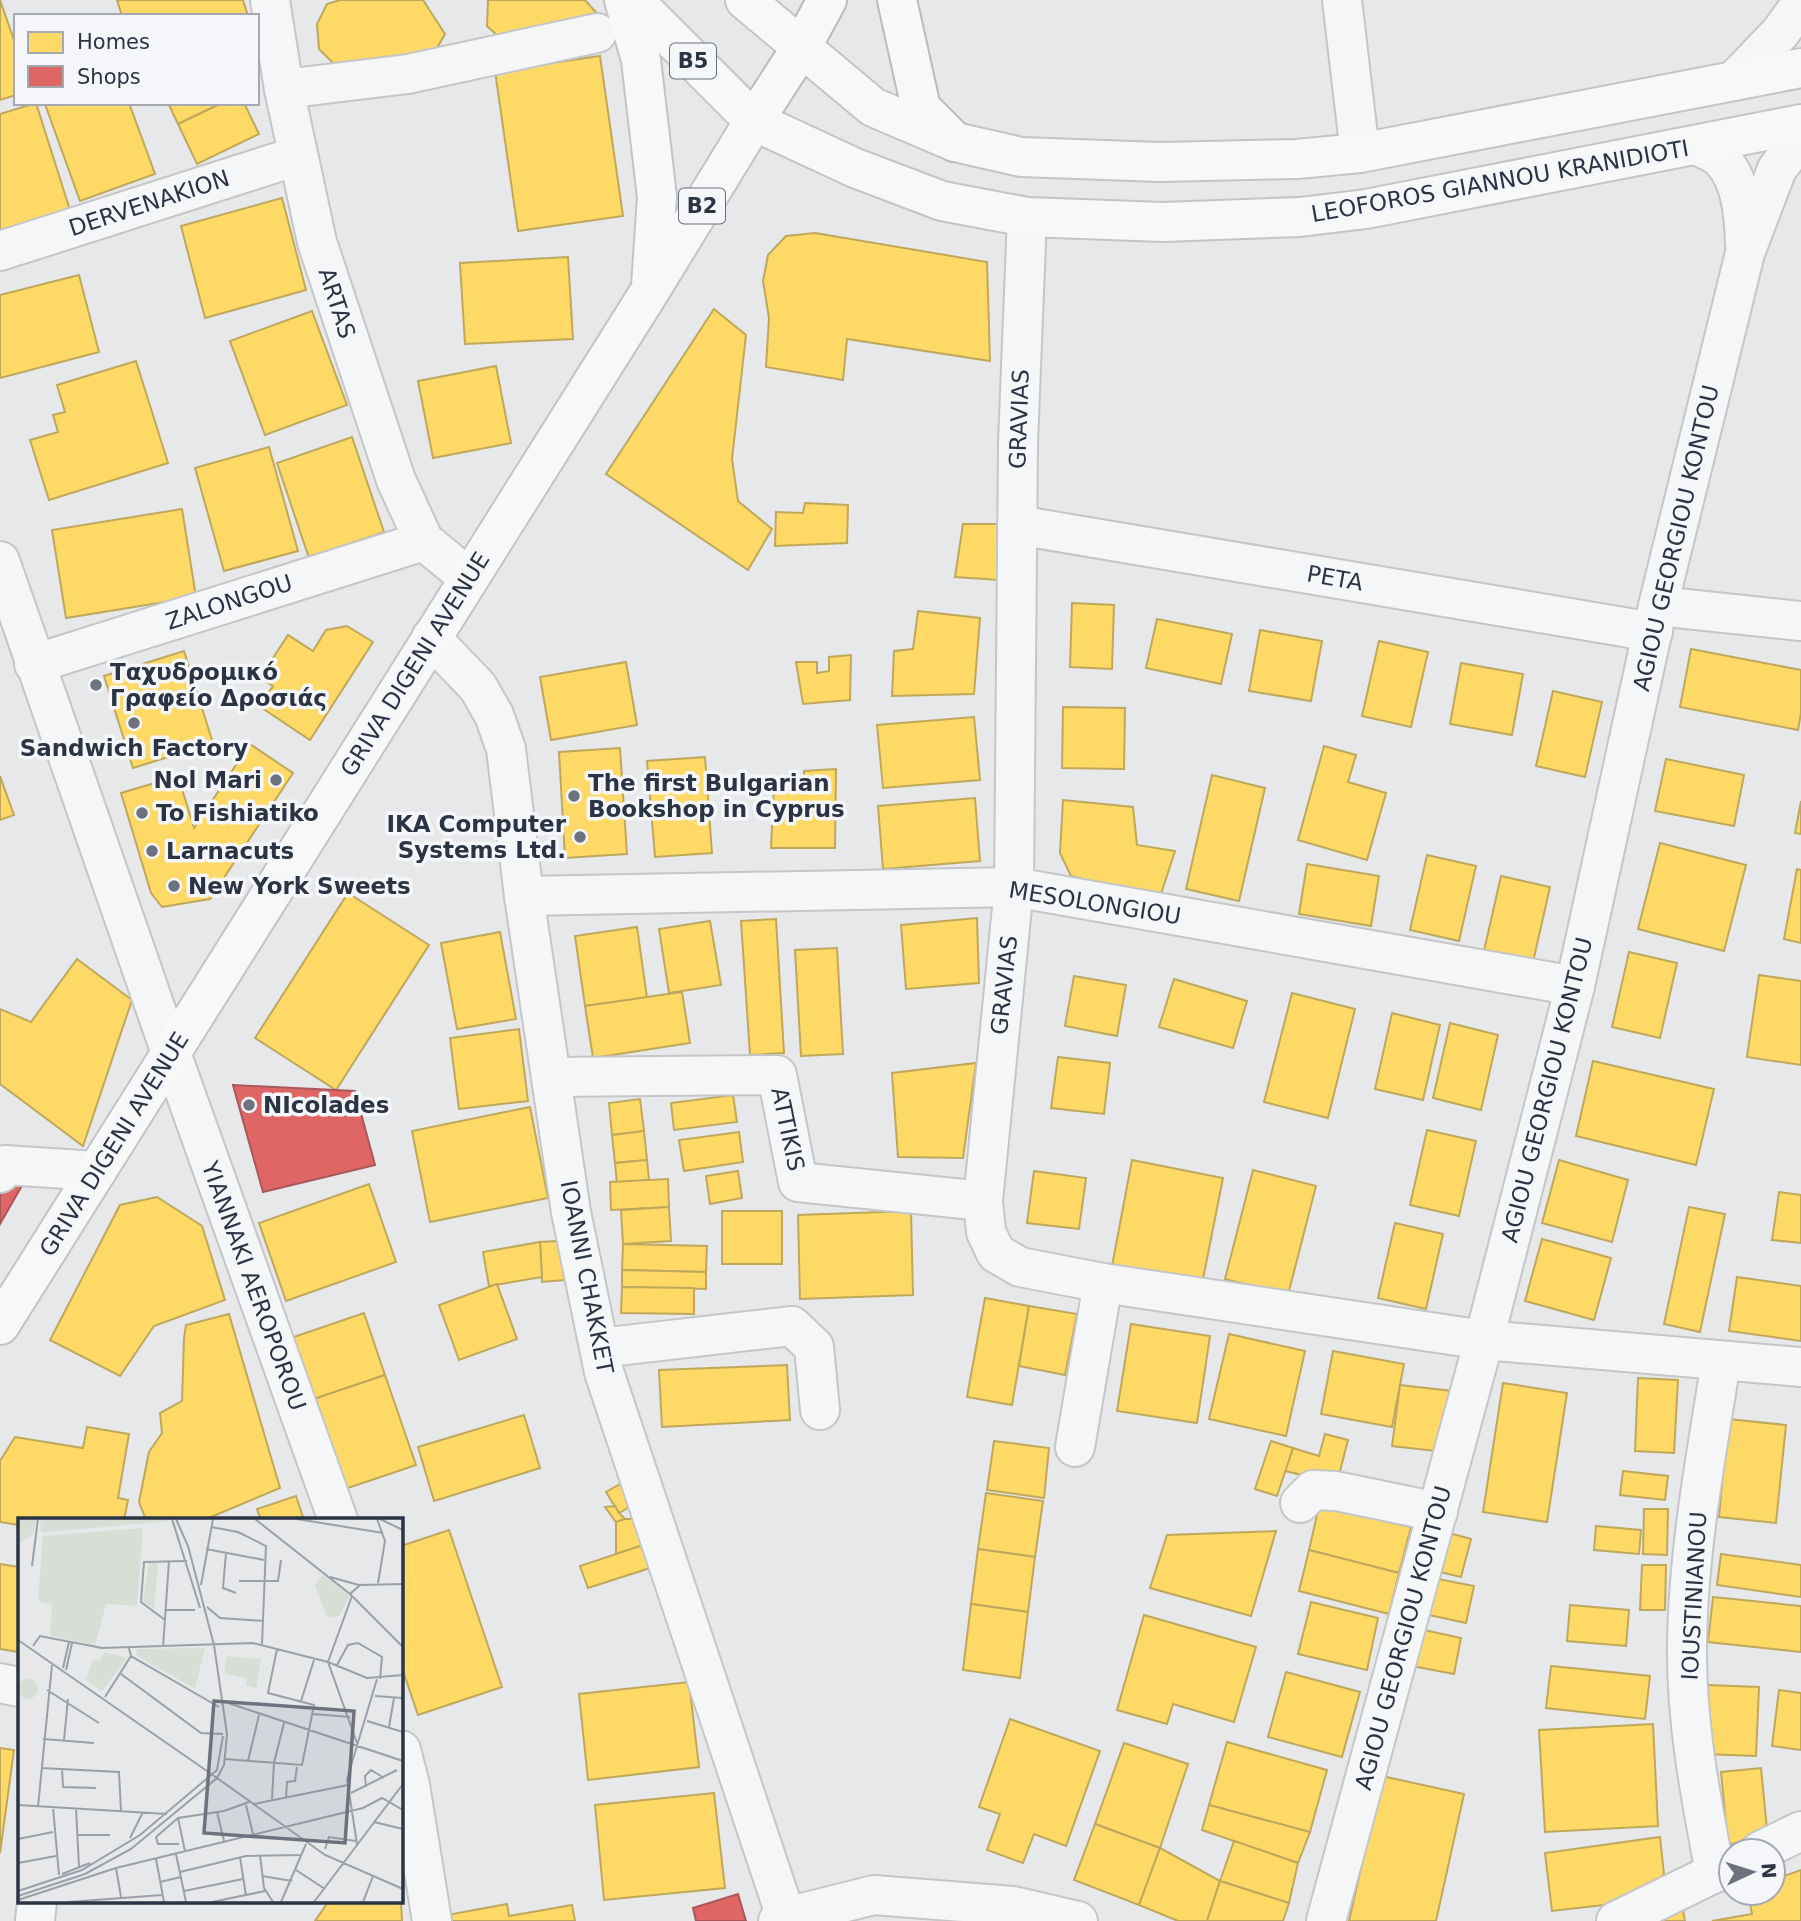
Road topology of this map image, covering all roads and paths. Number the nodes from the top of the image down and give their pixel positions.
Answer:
1 (270, 0) edge
2 (624, 0) edge
3 (633, 0) edge
4 (745, 0) edge
5 (827, 0) edge
6 (897, 0) edge
7 (1342, 0) edge
8 (1801, 4) edge
9 (597, 33) dead end
10 (801, 48) junction
11 (1801, 68) edge
12 (1734, 81) junction
13 (284, 89) junction
14 (754, 121) junction
15 (1801, 124) edge
16 (1801, 138) edge
17 (955, 142) junction
18 (1696, 145) junction
19 (1360, 153) junction
20 (298, 156) junction
21 (1027, 217) junction
22 (0, 251) edge
23 (1745, 253) junction
24 (650, 291) junction
25 (1017, 525) junction
26 (424, 541) junction
27 (0, 561) edge
28 (468, 578) junction
29 (1655, 619) junction
30 (1801, 621) edge
31 (431, 638) junction
32 (34, 664) junction
33 (1014, 887) junction
34 (524, 896) junction
35 (1575, 986) junction
36 (171, 1053) junction
37 (551, 1077) junction
38 (96, 1171) junction
39 (0, 1173) edge
40 (983, 1201) junction
41 (1103, 1283) junction
42 (0, 1325) edge
43 (1484, 1340) junction
44 (600, 1348) junction
45 (1721, 1362) junction
46 (1801, 1367) edge
47 (820, 1410) dead end
48 (1075, 1447) dead end
49 (1300, 1503) dead end
50 (1438, 1511) junction
51 (337, 1518) edge
52 (0, 1683) edge
53 (18, 1687) edge
54 (402, 1754) edge
55 (1717, 1846) edge
56 (1717, 1872) edge
57 (782, 1919) edge
58 (432, 1921) edge
59 (1078, 1921) edge
60 (1326, 1921) edge
61 (1616, 1921) edge

1 - 13 street, ARTAS
2 - 24 main road
3 - 14 main road, B5
4 - 10 main road
5 - 10 main road, GRIVA DIGENI AVENUE / B2
6 - 17 main road
7 - 19 street
8 - 12 street
9 - 13 street
10 - 14 main road, GRIVA DIGENI AVENUE / B2
10 - 17 main road
11 - 12 main road
12 - 19 main road
13 - 20 street, ARTAS
14 - 21 main road, LEOFOROS GIANNOU KRANIDIOTI
14 - 24 main road, GRIVA DIGENI AVENUE / B2
15 - 18 main road, LEOFOROS GIANNOU KRANIDIOTI
16 - 23 street, AGIOU GEORGIOU KONTOU
17 - 19 main road
18 - 21 main road, LEOFOROS GIANNOU KRANIDIOTI
18 - 23 street, AGIOU GEORGIOU KONTOU
20 - 22 street, DERVENAKION
20 - 26 street, ARTAS
21 - 25 street, GRAVIAS
23 - 29 street, AGIOU GEORGIOU KONTOU
24 - 28 main road, GRIVA DIGENI AVENUE / B2
25 - 29 street, PETA
25 - 33 street, GRAVIAS
26 - 28 street, ARTAS
26 - 32 street, ZALONGOU
27 - 32 street, YIANNAKI AEROPOROU
28 - 31 main road, GRIVA DIGENI AVENUE / B2
29 - 30 street, PETA
29 - 35 street, AGIOU GEORGIOU KONTOU
31 - 34 street, IOANNI CHAKKET
31 - 36 main road, GRIVA DIGENI AVENUE / B2
32 - 36 street, YIANNAKI AEROPOROU
33 - 34 street, MESOLONGIOU
33 - 35 street, MESOLONGIOU
33 - 40 street, GRAVIAS
34 - 37 street, IOANNI CHAKKET
35 - 43 street, AGIOU GEORGIOU KONTOU
36 - 38 main road, GRIVA DIGENI AVENUE / B2
36 - 51 street, YIANNAKI AEROPOROU
37 - 40 street, ATTIKIS
37 - 44 street, IOANNI CHAKKET
38 - 39 street
38 - 42 main road, GRIVA DIGENI AVENUE / B2
40 - 41 street, GRAVIAS
41 - 43 street, GRAVIAS
41 - 48 street
43 - 45 street, GRAVIAS
43 - 50 street, AGIOU GEORGIOU KONTOU
44 - 47 street
44 - 57 street, IOANNI CHAKKET
45 - 46 street, GRAVIAS
45 - 55 street, IOUSTINIANOU
49 - 50 street
50 - 60 street, AGIOU GEORGIOU KONTOU
52 - 53 street
54 - 58 street
56 - 61 street
57 - 59 street

